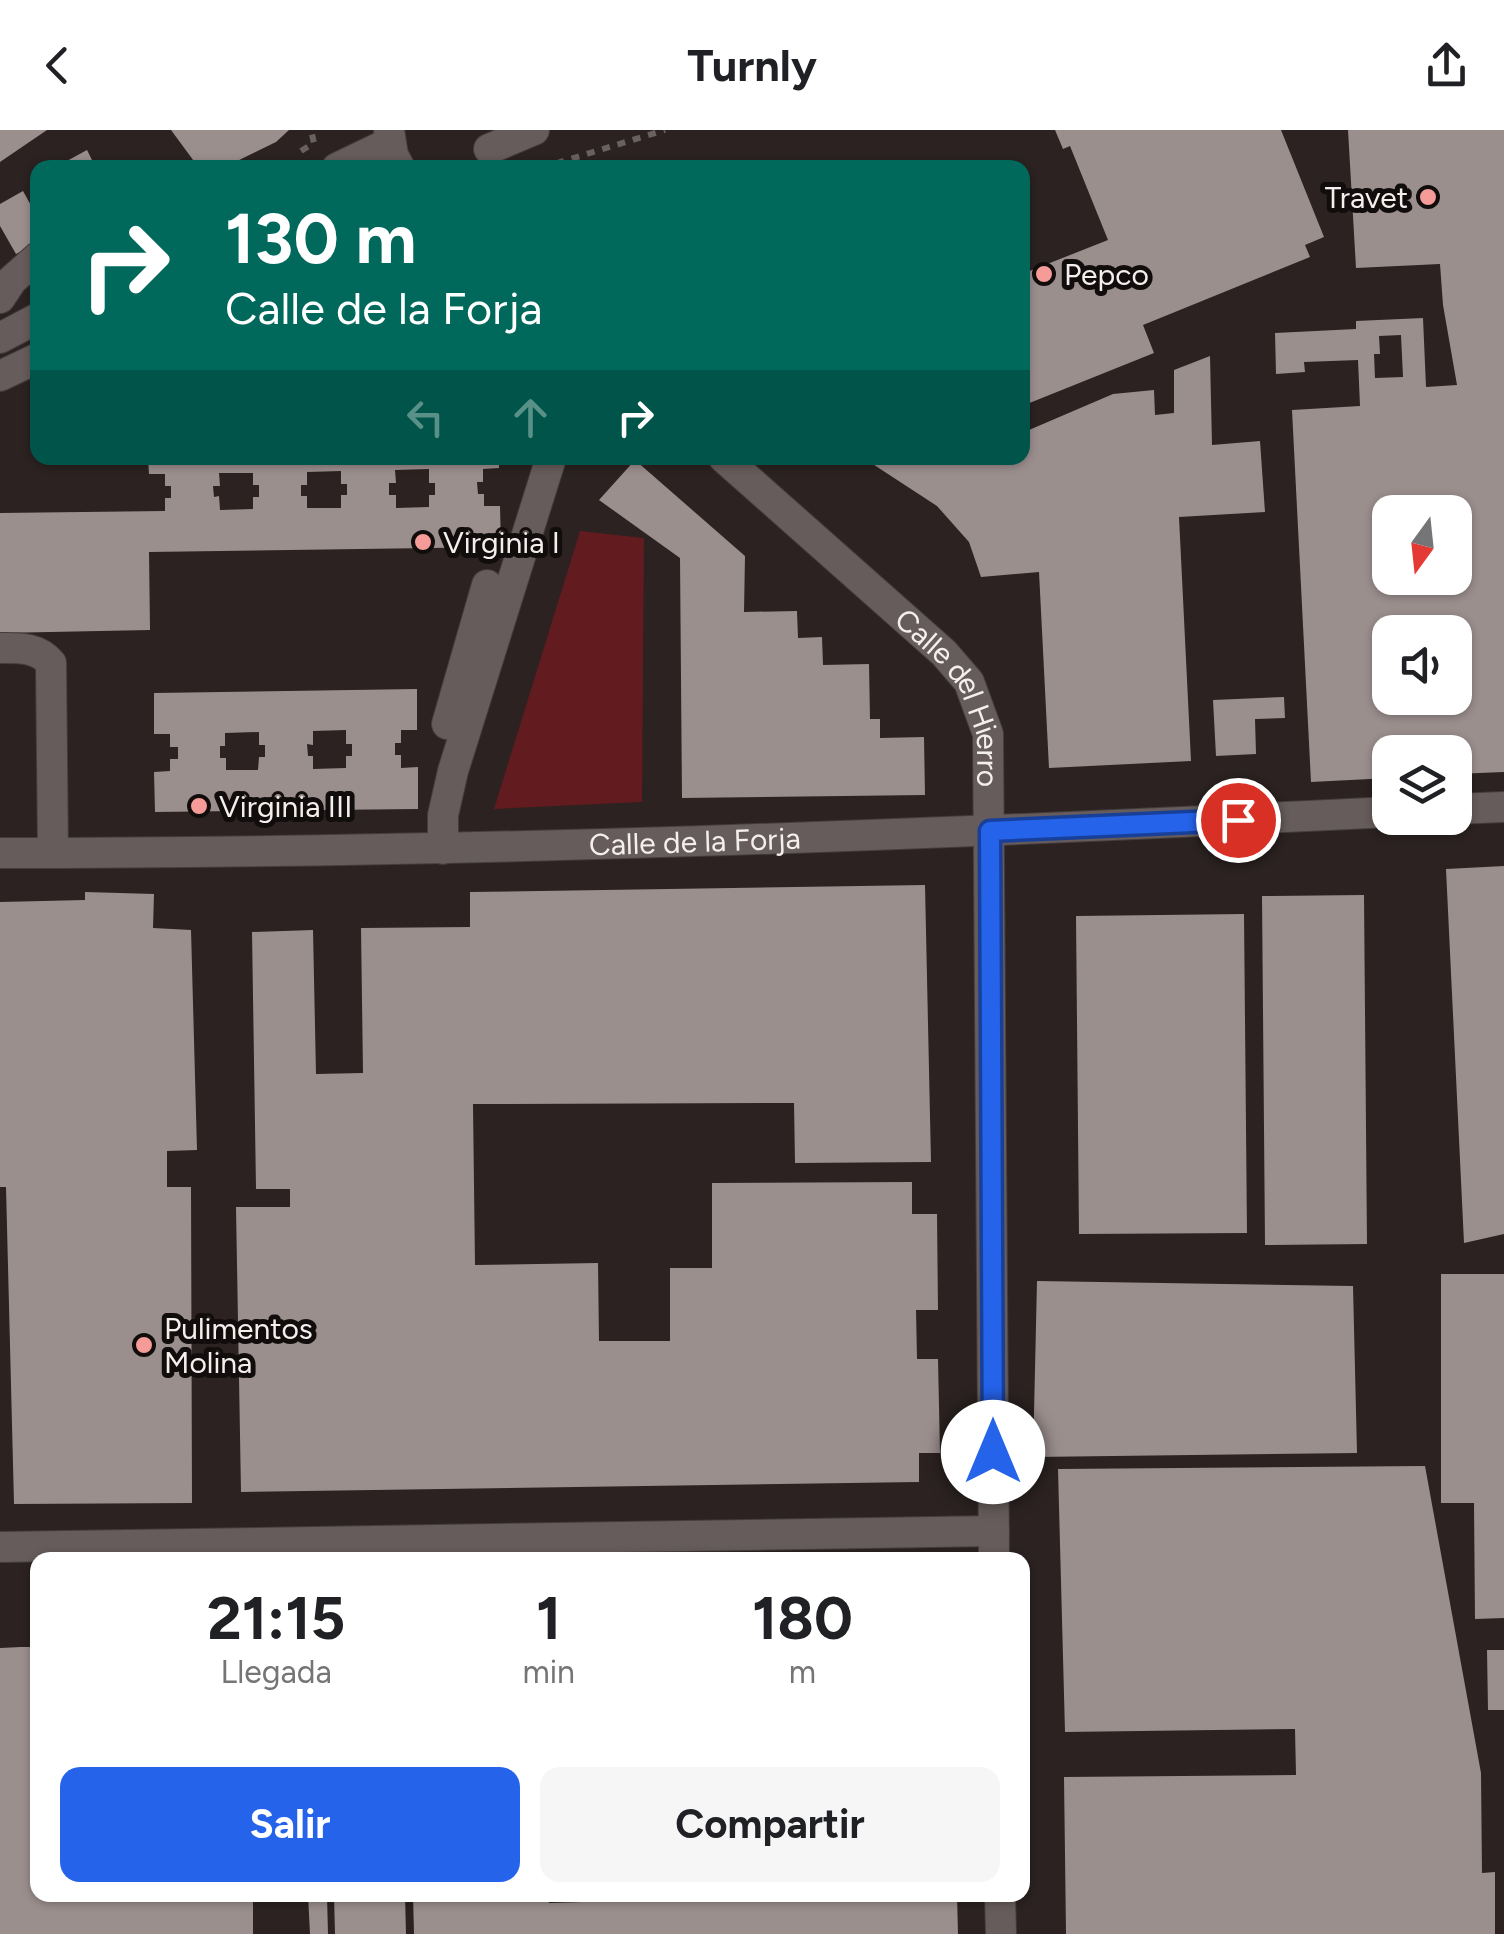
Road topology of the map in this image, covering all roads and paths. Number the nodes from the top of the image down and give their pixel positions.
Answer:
1 (311, 130) edge
2 (534, 130) edge
3 (664, 130) edge
4 (393, 147) edge
5 (486, 149) edge
6 (301, 151) dead end
7 (358, 160) edge
8 (567, 160) edge
9 (30, 264) edge
10 (0, 298) edge
11 (30, 322) edge
12 (0, 338) edge
13 (30, 362) edge
14 (0, 376) edge
15 (550, 465) edge
16 (732, 465) edge
17 (487, 585) dead end
18 (0, 648) edge
19 (452, 771) junction
20 (1504, 806) edge
21 (1472, 808) edge
22 (1372, 813) edge
23 (990, 831) junction
24 (443, 849) junction
25 (0, 854) edge
26 (52, 854) junction
27 (994, 1546) edge
28 (0, 1547) edge
29 (1000, 1902) edge
30 (1001, 1934) edge

1 - 6 path
2 - 5 street
3 - 8 path
4 - 7 street
9 - 10 street
11 - 12 street
13 - 14 street
15 - 19 street
16 - 23 street, Calle del Hierro
17 - 19 street
18 - 26 street
19 - 24 street
20 - 21 street
22 - 23 street, Calle de la Forja
23 - 24 street, Calle de la Forja
23 - 27 street, Calle del Hierro
24 - 26 street, Calle de la Forja
25 - 26 street, Calle de la Forja
27 - 28 street
29 - 30 street

